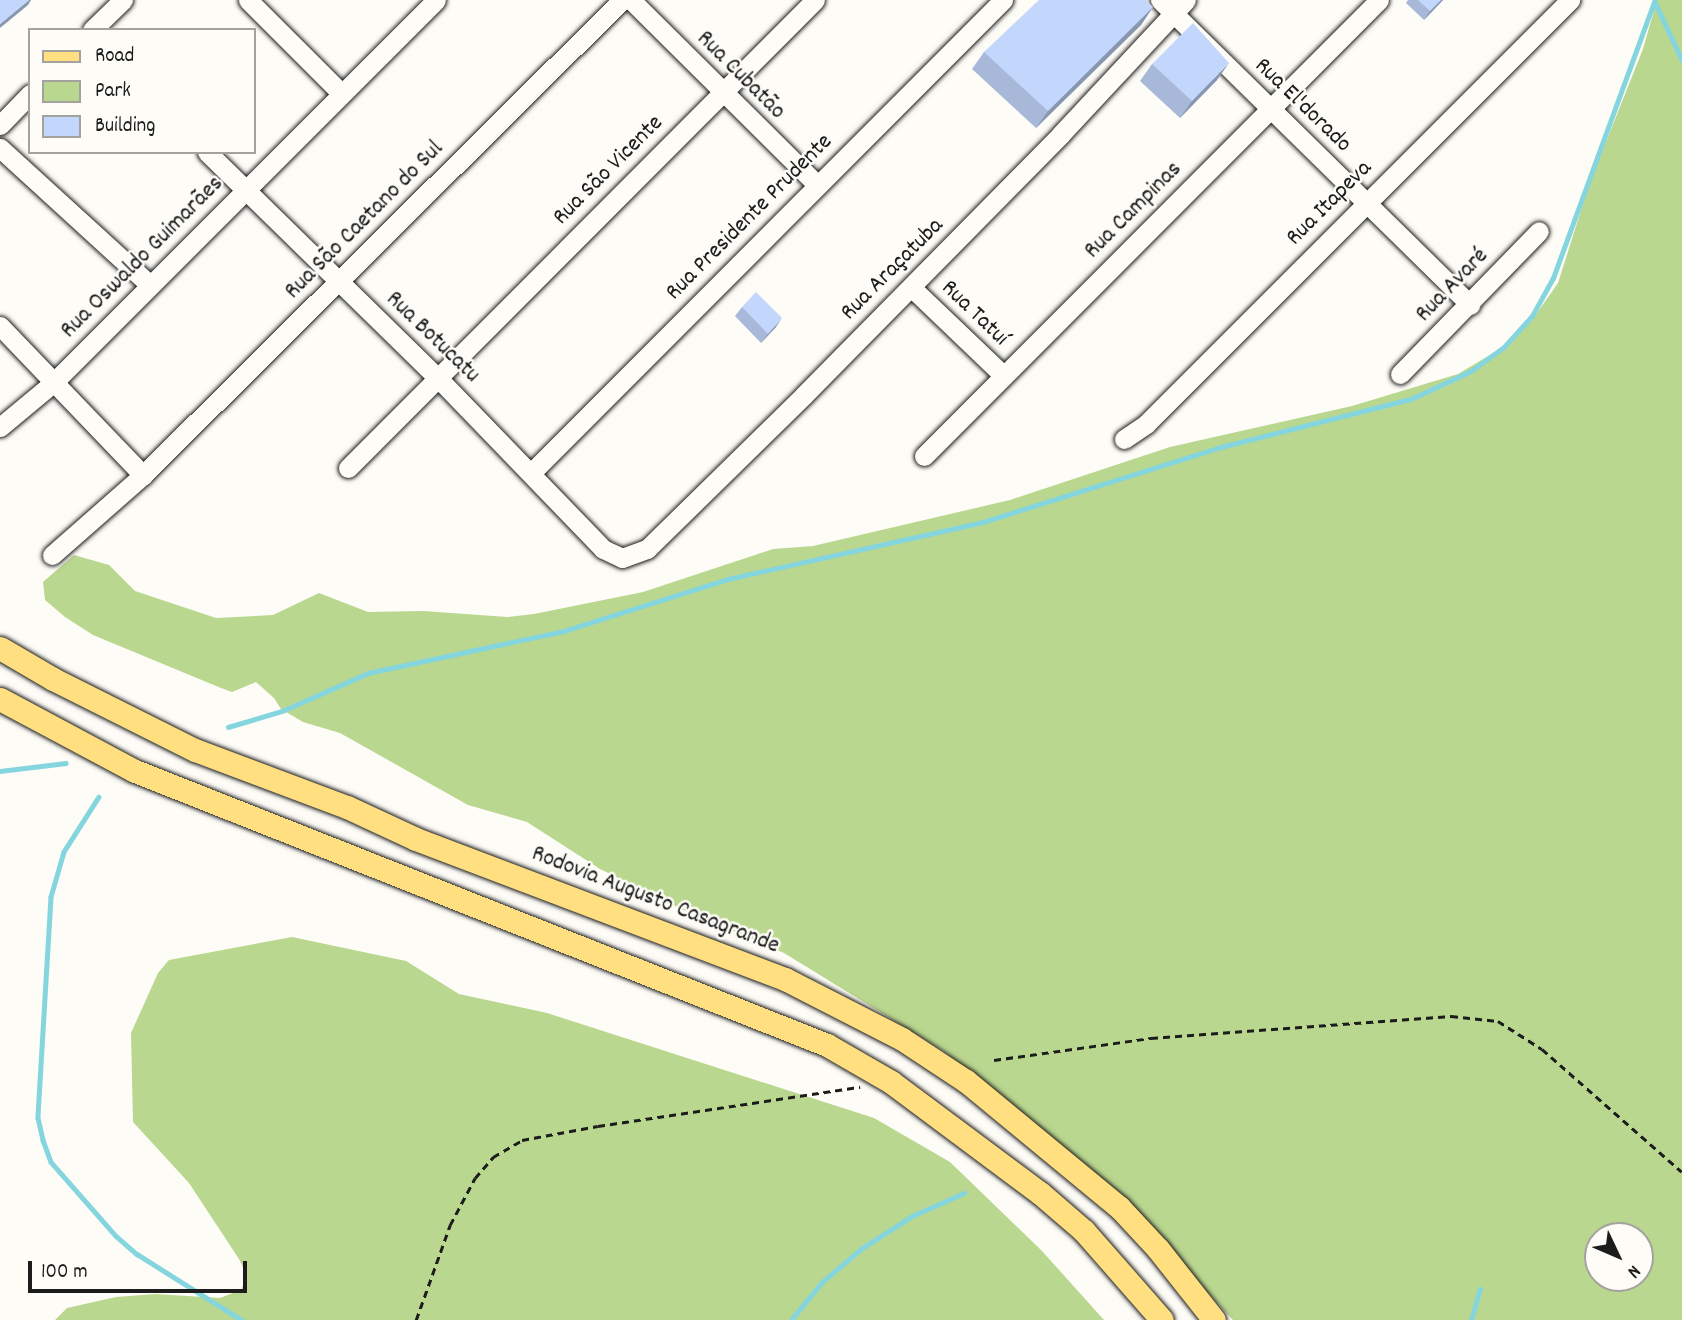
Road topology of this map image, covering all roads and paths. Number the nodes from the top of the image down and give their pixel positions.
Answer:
1 (123, 0) edge
2 (248, 0) edge
3 (436, 0) edge
4 (622, 0) edge
5 (631, 0) edge
6 (815, 0) edge
7 (1003, 0) edge
8 (1379, 0) edge
9 (1570, 0) edge
10 (1173, 4) edge
11 (94, 28) edge
12 (341, 93) junction
13 (722, 93) junction
14 (28, 96) edge
15 (1270, 108) junction
16 (0, 125) edge
17 (0, 148) edge
18 (209, 154) edge
19 (817, 185) junction
20 (245, 190) junction
21 (1366, 203) junction
22 (1539, 231) dead end
23 (339, 281) junction
24 (150, 285) junction
25 (912, 288) junction
26 (1470, 305) junction
27 (0, 326) edge
28 (1400, 374) dead end
29 (1003, 375) junction
30 (437, 377) junction
31 (54, 382) junction
32 (0, 427) edge
33 (1124, 439) dead end
34 (924, 456) dead end
35 (348, 468) dead end
36 (532, 472) junction
37 (143, 475) junction
38 (52, 555) dead end
39 (622, 558) joint
40 (0, 648) edge
41 (0, 699) edge
42 (994, 1060) dead end
43 (891, 1082) junction
44 (1682, 1172) edge
45 (416, 1320) edge
46 (1162, 1320) edge
47 (1214, 1320) edge

1 - 11 street
2 - 12 street
3 - 12 street, Rua Oswaldo Guimarães
4 - 23 street, Rua São Caetano do Sul
5 - 13 street, Rua Cubatão
6 - 13 street, Rua São Vicente
7 - 19 street, Rua Presidente Prudente
8 - 15 street, Rua Campinas
9 - 21 street, Rua Itapeva
10 - 15 street, Rua El'dorado
10 - 25 street, Rua Araçatuba
12 - 20 street, Rua Oswaldo Guimarães
13 - 19 street, Rua Cubatão
13 - 30 street, Rua São Vicente
14 - 16 street
15 - 21 street, Rua El'dorado
15 - 29 street, Rua Campinas
17 - 24 street
18 - 20 street, Rua Botucatu
19 - 36 street, Rua Presidente Prudente
20 - 23 street, Rua Botucatu
20 - 24 street, Rua Oswaldo Guimarães
21 - 26 street, Rua El'dorado
21 - 33 street, Rua Itapeva
22 - 26 street, Rua Avaré
23 - 30 street, Rua Botucatu
23 - 37 street, Rua São Caetano do Sul
24 - 31 street, Rua Oswaldo Guimarães
25 - 29 street, Rua Tatuí
25 - 39 street, Rua Araçatuba
26 - 28 street, Rua Avaré
27 - 31 street
29 - 34 street, Rua Campinas
30 - 35 street, Rua São Vicente
30 - 36 street, Rua Botucatu
31 - 32 street, Rua Oswaldo Guimarães
31 - 37 street
36 - 39 street, Rua Botucatu
37 - 38 street, Rua São Caetano do Sul
40 - 47 main road, Rodovia Augusto Casagrande
41 - 43 main road
42 - 44 path
43 - 45 path
43 - 46 main road

